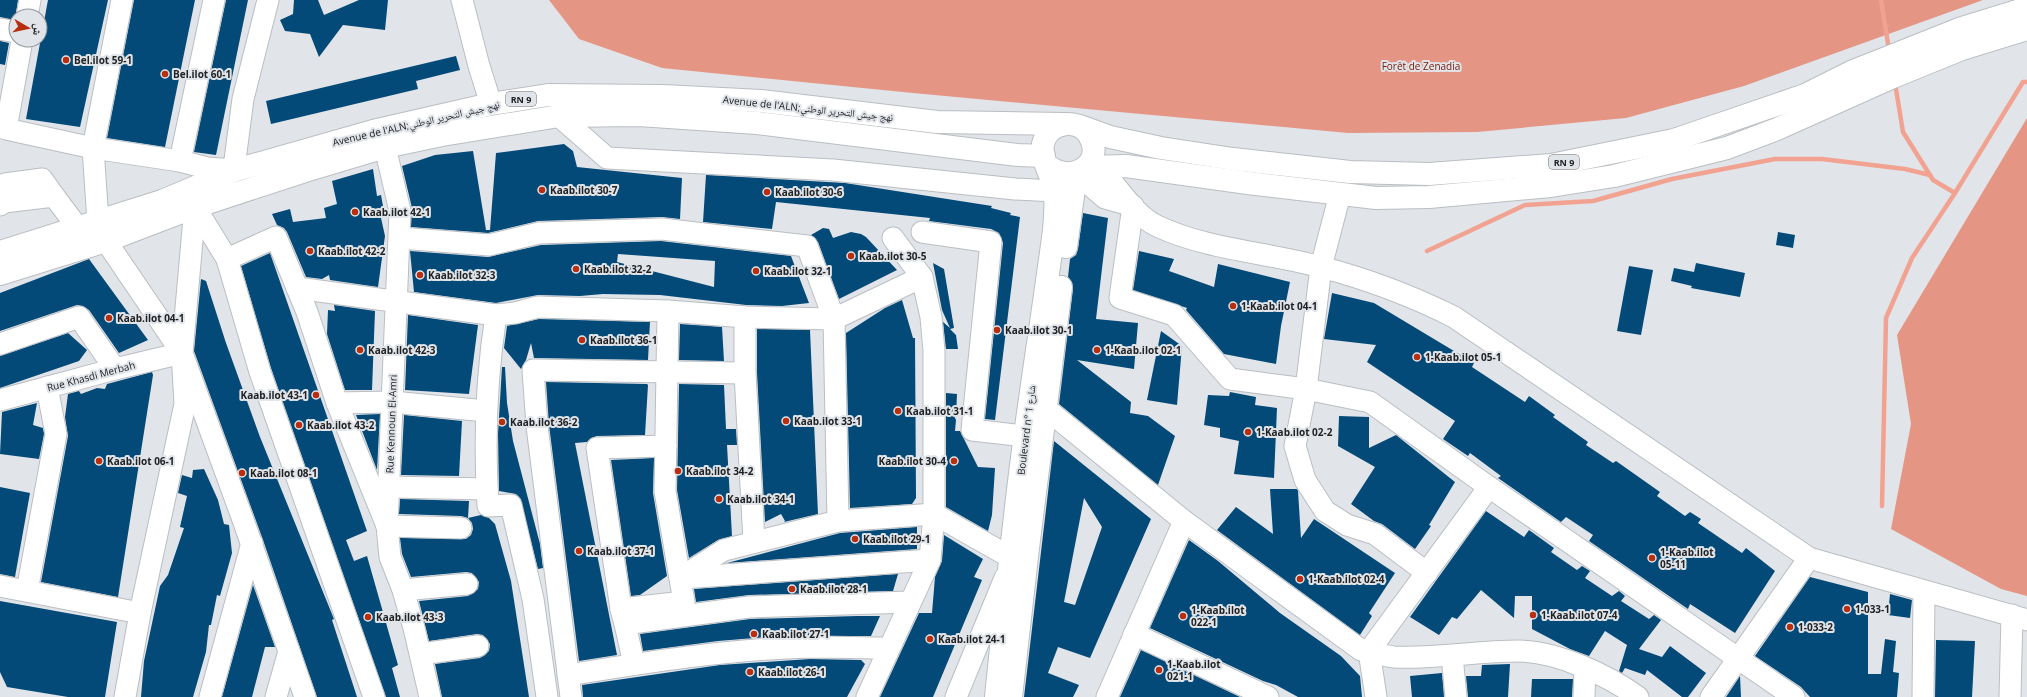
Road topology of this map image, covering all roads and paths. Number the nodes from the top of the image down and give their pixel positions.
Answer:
1 (122, 0) edge
2 (214, 0) edge
3 (268, 0) edge
4 (462, 0) edge
5 (2027, 8) edge
6 (2027, 29) edge
7 (19, 48) edge
8 (7, 81) edge
9 (491, 104) junction
10 (559, 116) junction
11 (1072, 125) junction
12 (385, 147) junction
13 (93, 148) junction
14 (1045, 160) junction
15 (180, 161) junction
16 (1085, 168) junction
17 (236, 170) junction
18 (0, 188) edge
19 (1055, 191) junction
20 (1340, 194) junction
21 (54, 196) junction
22 (0, 205) edge
23 (1133, 206) junction
24 (195, 207) junction
25 (94, 230) junction
26 (922, 232) dead end
27 (400, 238) junction
28 (893, 238) dead end
29 (0, 252) edge
30 (227, 259) junction
31 (1321, 267) junction
32 (0, 274) edge
33 (922, 277) junction
34 (297, 288) junction
35 (396, 303) junction
36 (668, 310) junction
37 (496, 315) junction
38 (745, 317) junction
39 (834, 319) junction
40 (0, 344) edge
41 (182, 353) junction
42 (115, 369) junction
43 (667, 372) junction
44 (746, 373) junction
45 (47, 387) junction
46 (1306, 389) junction
47 (0, 400) edge
48 (392, 402) junction
49 (337, 403) junction
50 (1045, 408) junction
51 (486, 411) junction
52 (1025, 436) junction
53 (666, 446) junction
54 (389, 487) junction
55 (1489, 487) junction
56 (487, 489) junction
57 (934, 514) junction
58 (838, 521) junction
59 (1184, 521) junction
60 (387, 526) junction
61 (461, 528) dead end
62 (754, 542) junction
63 (252, 543) junction
64 (1809, 558) junction
65 (930, 560) junction
66 (1010, 563) junction
67 (1427, 573) junction
68 (680, 578) junction
69 (467, 584) dead end
70 (0, 586) edge
71 (403, 590) junction
72 (27, 591) junction
73 (1924, 592) junction
74 (910, 602) junction
75 (140, 613) junction
76 (623, 616) junction
77 (2019, 618) edge
78 (1134, 634) junction
79 (478, 646) dead end
80 (889, 648) junction
81 (289, 651) junction
82 (1369, 651) junction
83 (421, 654) junction
84 (1452, 656) junction
85 (1739, 658) junction
86 (634, 664) junction
87 (1585, 668) junction
88 (568, 675) junction
89 (125, 697) edge
90 (210, 697) edge
91 (276, 697) edge
92 (305, 697) edge
93 (374, 697) edge
94 (430, 697) edge
95 (547, 697) edge
96 (571, 697) edge
97 (867, 697) edge
98 (956, 697) edge
99 (996, 697) edge
100 (1011, 697) edge
101 (1107, 697) edge
102 (1268, 697) edge
103 (1376, 697) edge
104 (1456, 697) edge
105 (1584, 697) edge
106 (1638, 697) edge
107 (1711, 697) edge
108 (1794, 697) edge
109 (1923, 697) edge
110 (2010, 697) edge

1 - 13 street
2 - 15 street
3 - 17 street
4 - 9 street
5 - 11 main road, RN 9
6 - 20 main road, RN 9
7 - 8 street
8 - 13 street
9 - 11 main road, Avenue de l'ALN;نهج جيش التحرير الوطني / RN 9
9 - 17 main road, Avenue de l'ALN;نهج جيش التحرير الوطني / RN 9
10 - 12 main road
10 - 14 main road
10 - 19 street
11 - 14 main road
11 - 16 main road
12 - 24 main road
12 - 27 street, Rue Kennoun El-Amri
13 - 15 street
13 - 25 street
14 - 16 main road
14 - 19 main road, Boulevard n° شارع 1
15 - 17 street
16 - 20 main road, RN 9
16 - 23 street
16 - 50 main road, Boulevard n° شارع 1
17 - 25 main road, Avenue de l'ALN;نهج جيش التحرير الوطني / RN 9
18 - 21 street
19 - 52 main road, Boulevard n° شارع 1
20 - 31 street
21 - 22 street
21 - 25 street
23 - 31 street
23 - 46 street
24 - 25 main road
24 - 30 street
24 - 41 street
25 - 29 main road, Avenue de l'ALN;نهج جيش التحرير الوطني / RN 9
25 - 32 main road
25 - 41 street
26 - 52 street
27 - 35 street, Rue Kennoun El-Amri
27 - 39 street
28 - 33 street
30 - 34 street
30 - 93 street
31 - 46 street
31 - 64 street
33 - 39 street
33 - 57 street
34 - 35 street
34 - 49 street
35 - 37 street
35 - 48 street, Rue Kennoun El-Amri
36 - 37 street
36 - 38 street
36 - 43 street
37 - 51 street
38 - 39 street
38 - 44 street
39 - 58 street
40 - 42 street
41 - 42 street, Rue Khasdi Merbah
41 - 63 street
41 - 75 street
42 - 45 street, Rue Khasdi Merbah
43 - 44 street
43 - 53 street
43 - 88 street
44 - 62 street
45 - 47 street, Rue Khasdi Merbah
45 - 72 street
46 - 55 street
46 - 67 street
48 - 49 street
48 - 51 street
48 - 54 street, Rue Kennoun El-Amri
49 - 60 street
50 - 59 street
50 - 100 main road, Boulevard n° شارع 1
51 - 56 street
52 - 66 main road, Boulevard n° شارع 1
53 - 68 street
53 - 76 street
54 - 56 street
54 - 60 street, Rue Kennoun El-Amri
55 - 67 street
55 - 85 street
56 - 95 street
57 - 58 street
57 - 65 street
57 - 66 street
58 - 62 street
59 - 78 street
59 - 82 street
60 - 61 street
60 - 71 street, Rue Kennoun El-Amri
62 - 68 street
63 - 81 street
63 - 90 street
64 - 73 street
64 - 85 street
65 - 68 street
65 - 74 street
66 - 98 street
66 - 99 main road, Boulevard n° شارع 1
67 - 82 street
68 - 76 street
69 - 71 street
70 - 72 street
71 - 83 street, Rue Kennoun El-Amri
72 - 75 street
73 - 77 street
73 - 109 street
74 - 76 street
74 - 80 street
75 - 89 street
76 - 86 street
77 - 110 street
78 - 101 street
78 - 102 street
79 - 83 street
80 - 86 street
80 - 97 street
81 - 91 street
81 - 92 street
82 - 84 street
82 - 103 street
83 - 94 street, Rue Kennoun El-Amri
84 - 87 street
84 - 104 street
85 - 107 street
85 - 108 street
86 - 88 street
87 - 105 street
87 - 106 street
88 - 96 street

